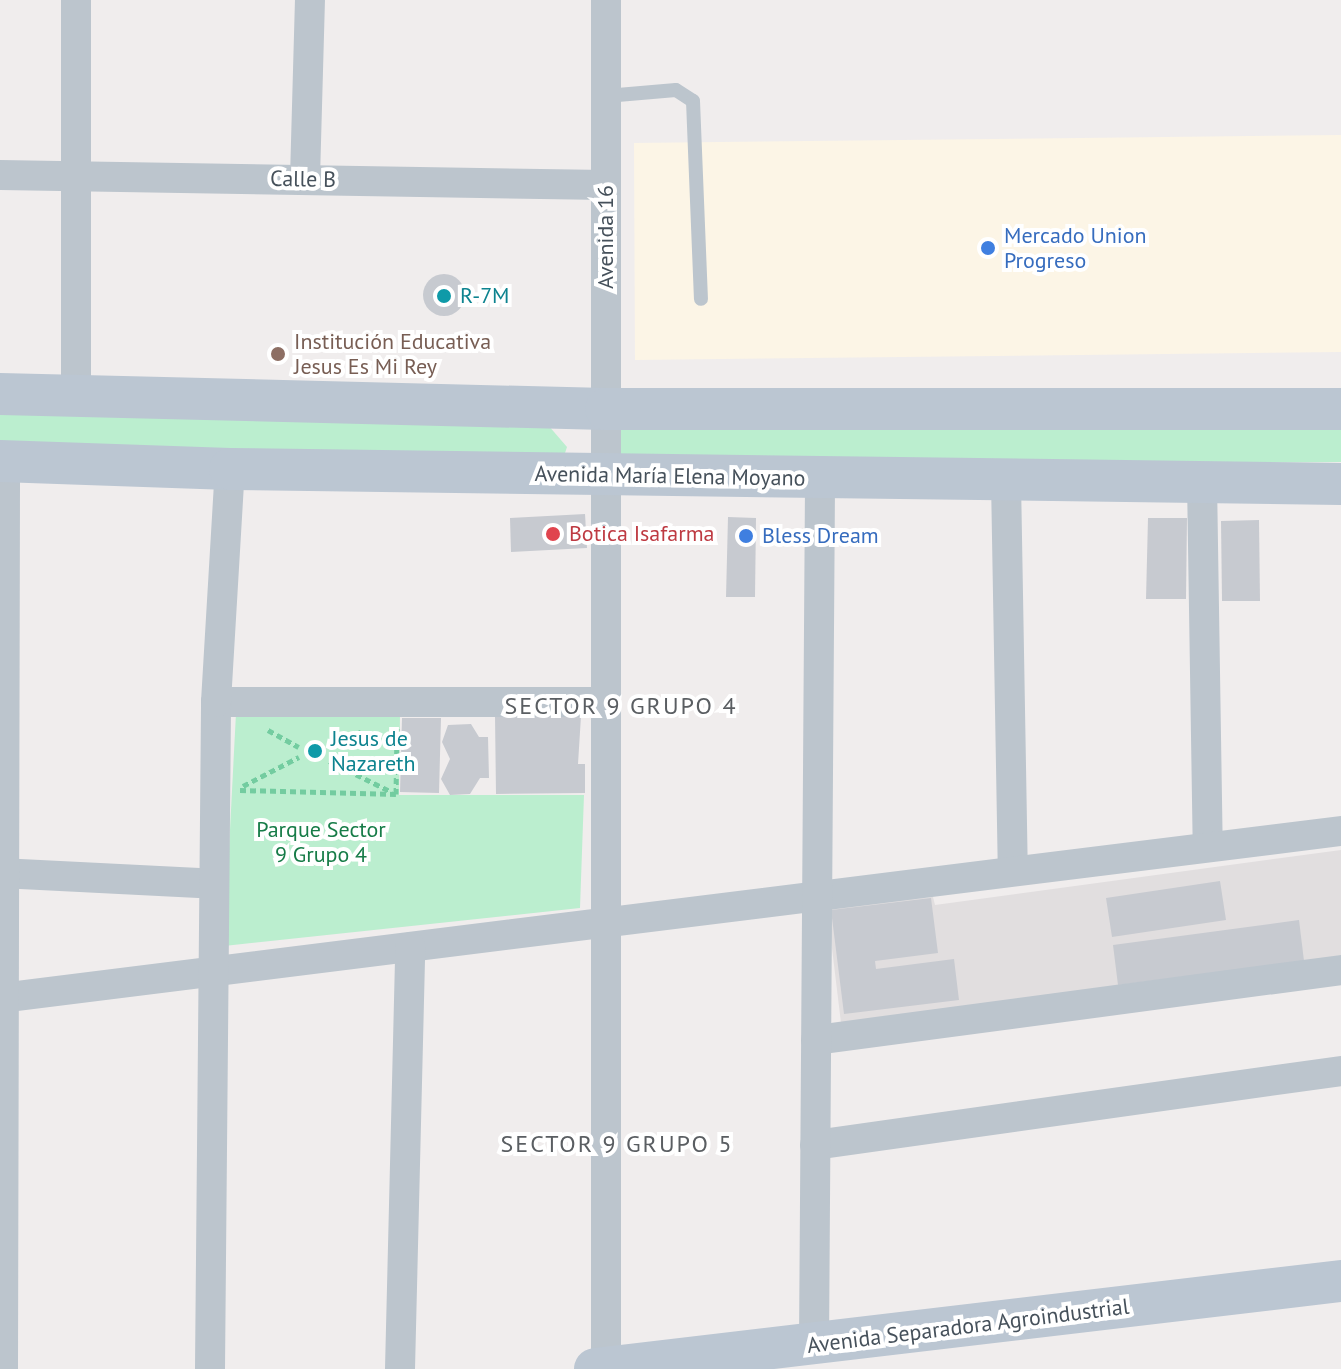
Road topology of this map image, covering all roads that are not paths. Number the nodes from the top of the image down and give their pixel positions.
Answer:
1 (76, 0) edge
2 (310, 0) edge
3 (606, 0) edge
4 (606, 96) junction
5 (0, 175) edge
6 (76, 176) junction
7 (305, 178) junction
8 (606, 185) junction
9 (701, 299) dead end
10 (0, 394) edge
11 (76, 397) junction
12 (606, 409) junction
13 (1341, 409) edge
14 (3, 461) edge
15 (230, 469) junction
16 (606, 474) junction
17 (820, 478) junction
18 (1006, 480) junction
19 (1202, 481) junction
20 (1341, 484) edge
21 (1, 695) edge
22 (216, 702) junction
23 (604, 702) junction
24 (1341, 831) edge
25 (1208, 846) junction
26 (1013, 871) junction
27 (0, 873) edge
28 (214, 884) junction
29 (817, 896) junction
30 (605, 922) junction
31 (410, 947) junction
32 (1341, 970) edge
33 (211, 972) junction
34 (0, 998) edge
35 (816, 1040) junction
36 (1341, 1071) edge
37 (0, 1083) edge
38 (815, 1145) junction
39 (1341, 1281) edge
40 (1341, 1304) edge
41 (830, 1357) edge
42 (3, 1369) edge
43 (210, 1369) edge
44 (400, 1369) edge
45 (602, 1369) edge

1 - 6 street
2 - 7 street
3 - 4 street, Avenida 16
4 - 8 street, Avenida 16
4 - 9 lane
5 - 6 street, Calle B
6 - 7 street, Calle B
6 - 11 street
7 - 8 street, Calle B
8 - 12 street, Avenida 16
10 - 11 street
11 - 12 street
12 - 13 street
12 - 16 street, Avenida 16
14 - 15 street, Avenida María Elena Moyano
14 - 21 street
15 - 16 street, Avenida María Elena Moyano
15 - 22 street
16 - 17 street, Avenida María Elena Moyano
16 - 23 street, Avenida 16
17 - 18 street, Avenida María Elena Moyano
17 - 29 street
18 - 19 street, Avenida María Elena Moyano
18 - 26 street
19 - 20 street, Avenida María Elena Moyano
19 - 25 street
21 - 27 street
22 - 23 street
22 - 28 street
23 - 30 street, Avenida 16
24 - 25 street
25 - 26 street
26 - 29 street
27 - 28 street
27 - 34 street
28 - 33 street
29 - 30 street
29 - 35 street
30 - 31 street
30 - 45 street, Avenida 16
31 - 33 street
31 - 44 street
32 - 35 street
33 - 34 street
33 - 43 street
34 - 37 street
35 - 38 street
36 - 38 street
37 - 42 street
38 - 41 street
39 - 41 street, Avenida Separadora Agroindustrial
40 - 41 street, Avenida Separadora Agroindustrial
41 - 45 street, Avenida Separadora Agroindustrial

